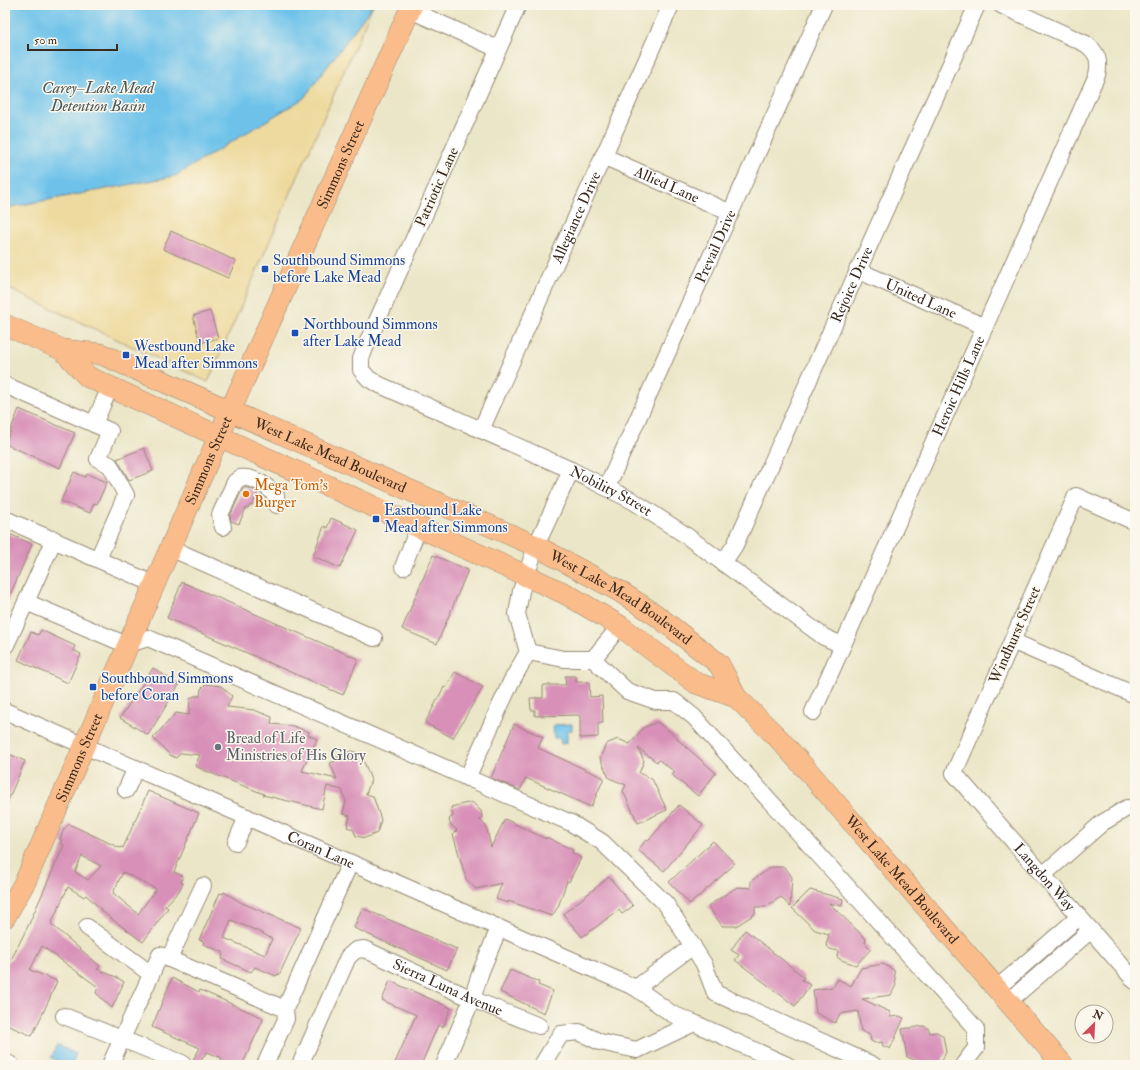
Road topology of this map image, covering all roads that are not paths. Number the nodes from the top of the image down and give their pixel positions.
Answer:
1 (518, 5) edge
2 (671, 5) edge
3 (824, 5) edge
4 (977, 5) edge
5 (1002, 5) edge
6 (411, 8) edge
7 (498, 49) junction
8 (603, 156) junction
9 (731, 213) junction
10 (857, 270) junction
11 (5, 325) edge
12 (985, 327) junction
13 (63, 350) junction
14 (361, 370) joint
15 (5, 385) edge
16 (110, 387) junction
17 (230, 412) junction
18 (94, 424) junction
19 (480, 430) junction
20 (219, 436) junction
21 (571, 470) junction
22 (607, 487) junction
23 (431, 500) junction
24 (277, 505) dead end
25 (5, 518) edge
26 (1135, 522) edge
27 (420, 526) junction
28 (223, 527) dead end
29 (54, 539) junction
30 (536, 546) junction
31 (170, 548) junction
32 (98, 559) junction
33 (724, 563) junction
34 (403, 567) dead end
35 (528, 575) junction
36 (154, 584) junction
37 (26, 602) junction
38 (620, 626) junction
39 (374, 638) dead end
40 (1012, 641) junction
41 (6, 645) dead end
42 (127, 645) junction
43 (842, 645) junction
44 (528, 652) junction
45 (593, 659) junction
46 (1135, 695) edge
47 (736, 697) junction
48 (5, 712) edge
49 (813, 712) dead end
50 (83, 746) junction
51 (136, 768) junction
52 (954, 773) joint
53 (468, 778) junction
54 (126, 790) dead end
55 (1127, 808) dead end
56 (247, 817) junction
57 (236, 842) dead end
58 (350, 862) junction
59 (1042, 875) junction
60 (203, 886) dead end
61 (5, 917) edge
62 (1080, 917) junction
63 (87, 927) dead end
64 (499, 928) junction
65 (1091, 930) junction
66 (692, 946) junction
67 (169, 958) junction
68 (151, 974) junction
69 (1135, 981) edge
70 (636, 988) junction
71 (1002, 996) junction
72 (472, 999) junction
73 (285, 1009) junction
74 (64, 1016) dead end
75 (694, 1023) junction
76 (539, 1026) dead end
77 (122, 1039) junction
78 (5, 1062) edge
79 (182, 1063) dead end
80 (11, 1065) edge
81 (110, 1065) edge
82 (265, 1065) edge
83 (300, 1065) edge
84 (444, 1065) edge
85 (542, 1065) edge
86 (787, 1065) edge
87 (873, 1065) edge
88 (963, 1065) edge
89 (1063, 1065) edge

1 - 7 street, Patriotic Lane
2 - 8 street, Allegiance Drive
3 - 9 street, Prevail Drive
4 - 10 street, Rejoice Drive
5 - 12 street, Heroic Hills Lane
6 - 7 street
6 - 17 main road, Simmons Street
7 - 14 street, Patriotic Lane
8 - 9 street, Allied Lane
8 - 19 street, Allegiance Drive
9 - 22 street, Prevail Drive
10 - 12 street, United Lane
10 - 33 street, Rejoice Drive
11 - 13 main road, West Lake Mead Boulevard
12 - 43 street, Heroic Hills Lane
13 - 16 main road, West Lake Mead Boulevard
13 - 17 main road, West Lake Mead Boulevard
14 - 19 street, Nobility Street
15 - 18 street
16 - 18 street
16 - 20 main road, West Lake Mead Boulevard
17 - 20 main road, Simmons Street
17 - 23 main road, West Lake Mead Boulevard
18 - 32 street
19 - 21 street, Nobility Street
20 - 27 main road, West Lake Mead Boulevard
20 - 31 main road, Simmons Street
21 - 22 street, Nobility Street
21 - 30 street
22 - 33 street, Nobility Street
23 - 27 main road
23 - 30 main road, West Lake Mead Boulevard
24 - 28 street
25 - 29 street
26 - 40 street, Windhurst Street
27 - 34 street
27 - 35 main road, West Lake Mead Boulevard
29 - 32 street
29 - 37 street
30 - 35 street
30 - 47 main road, West Lake Mead Boulevard
31 - 36 main road, Simmons Street
31 - 39 street
32 - 36 street
33 - 43 street, Nobility Street
35 - 38 main road, West Lake Mead Boulevard
35 - 44 street
36 - 42 main road, Simmons Street
37 - 41 street
37 - 42 street
38 - 45 street
38 - 47 main road, West Lake Mead Boulevard
40 - 46 street
40 - 52 street, Windhurst Street
42 - 50 main road, Simmons Street
42 - 53 street
43 - 49 street, Heroic Hills Lane
44 - 45 street
44 - 53 street
45 - 88 street
47 - 71 main road, West Lake Mead Boulevard
48 - 50 street, Coran Lane
50 - 51 street, Coran Lane
50 - 61 main road, Simmons Street
51 - 54 street
51 - 56 street, Coran Lane
52 - 59 street, Langdon Way
53 - 66 street
55 - 59 street
56 - 57 street
56 - 58 street, Coran Lane
58 - 64 street, Coran Lane
58 - 73 street
59 - 62 street, Langdon Way
60 - 67 street
62 - 65 street, Langdon Way
62 - 71 street
63 - 68 street
64 - 70 street, Coran Lane
64 - 72 street
65 - 69 street, Langdon Way
65 - 71 street
66 - 70 street
66 - 87 street
67 - 68 street
67 - 73 street
68 - 77 street
70 - 75 street, Coran Lane
71 - 89 main road, West Lake Mead Boulevard
72 - 76 street, Sierra Luna Avenue
72 - 83 street, Sierra Luna Avenue
72 - 84 street
73 - 82 street
74 - 77 street
75 - 85 street
75 - 86 street, Coran Lane
77 - 79 street
77 - 81 street
78 - 80 street

